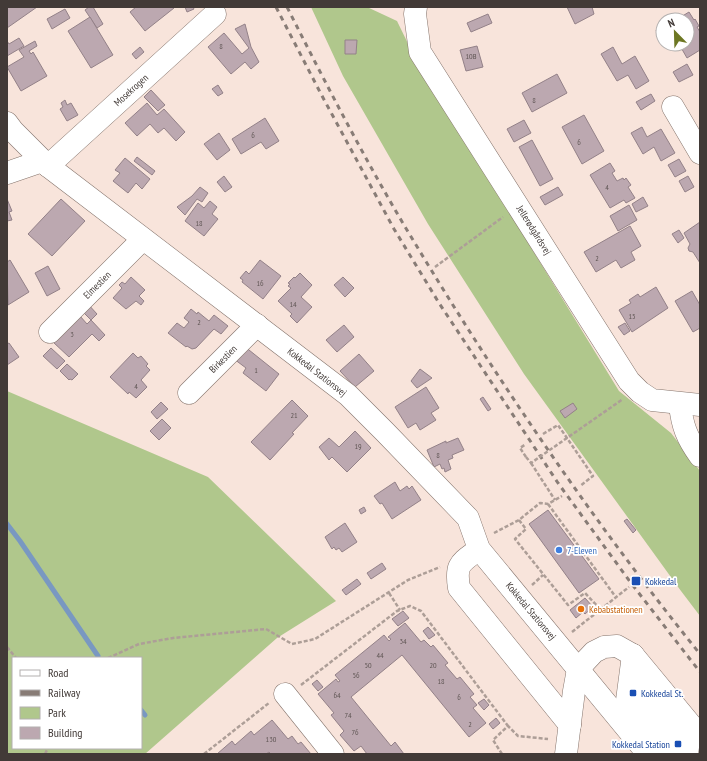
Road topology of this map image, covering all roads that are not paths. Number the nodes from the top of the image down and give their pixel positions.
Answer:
1 (416, 7) edge
2 (215, 14) dead end
3 (673, 107) dead end
4 (7, 123) edge
5 (700, 154) edge
6 (45, 164) junction
7 (7, 173) edge
8 (143, 239) junction
9 (257, 325) junction
10 (50, 332) dead end
11 (189, 393) dead end
12 (695, 402) edge
13 (700, 456) edge
14 (479, 549) junction
15 (633, 655) junction
16 (578, 669) junction
17 (648, 674) junction
18 (663, 692) junction
19 (285, 694) road end
20 (677, 709) junction
21 (570, 725) junction
22 (696, 731) edge
23 (641, 743) edge
24 (332, 754) edge
25 (566, 754) edge
26 (670, 754) edge
27 (687, 754) edge

1 - 12 street, Jellerødgårdsvej
2 - 6 street, Mosekrogen
3 - 5 street
4 - 6 street, Kokkedal Stationsvej
6 - 7 street
6 - 8 street, Kokkedal Stationsvej
8 - 9 street, Kokkedal Stationsvej
8 - 10 street, Elmestien
9 - 11 street, Birkestien
9 - 14 street, Kokkedal Stationsvej
12 - 13 street
14 - 16 street, Kokkedal Stationsvej
14 - 21 street
15 - 16 street
15 - 17 street
15 - 23 street
16 - 21 street
16 - 23 street, Kokkedal Stationsvej
17 - 18 street
17 - 23 street
18 - 20 street
18 - 23 street
19 - 24 street
20 - 22 street
20 - 26 street
21 - 25 street
22 - 27 street

